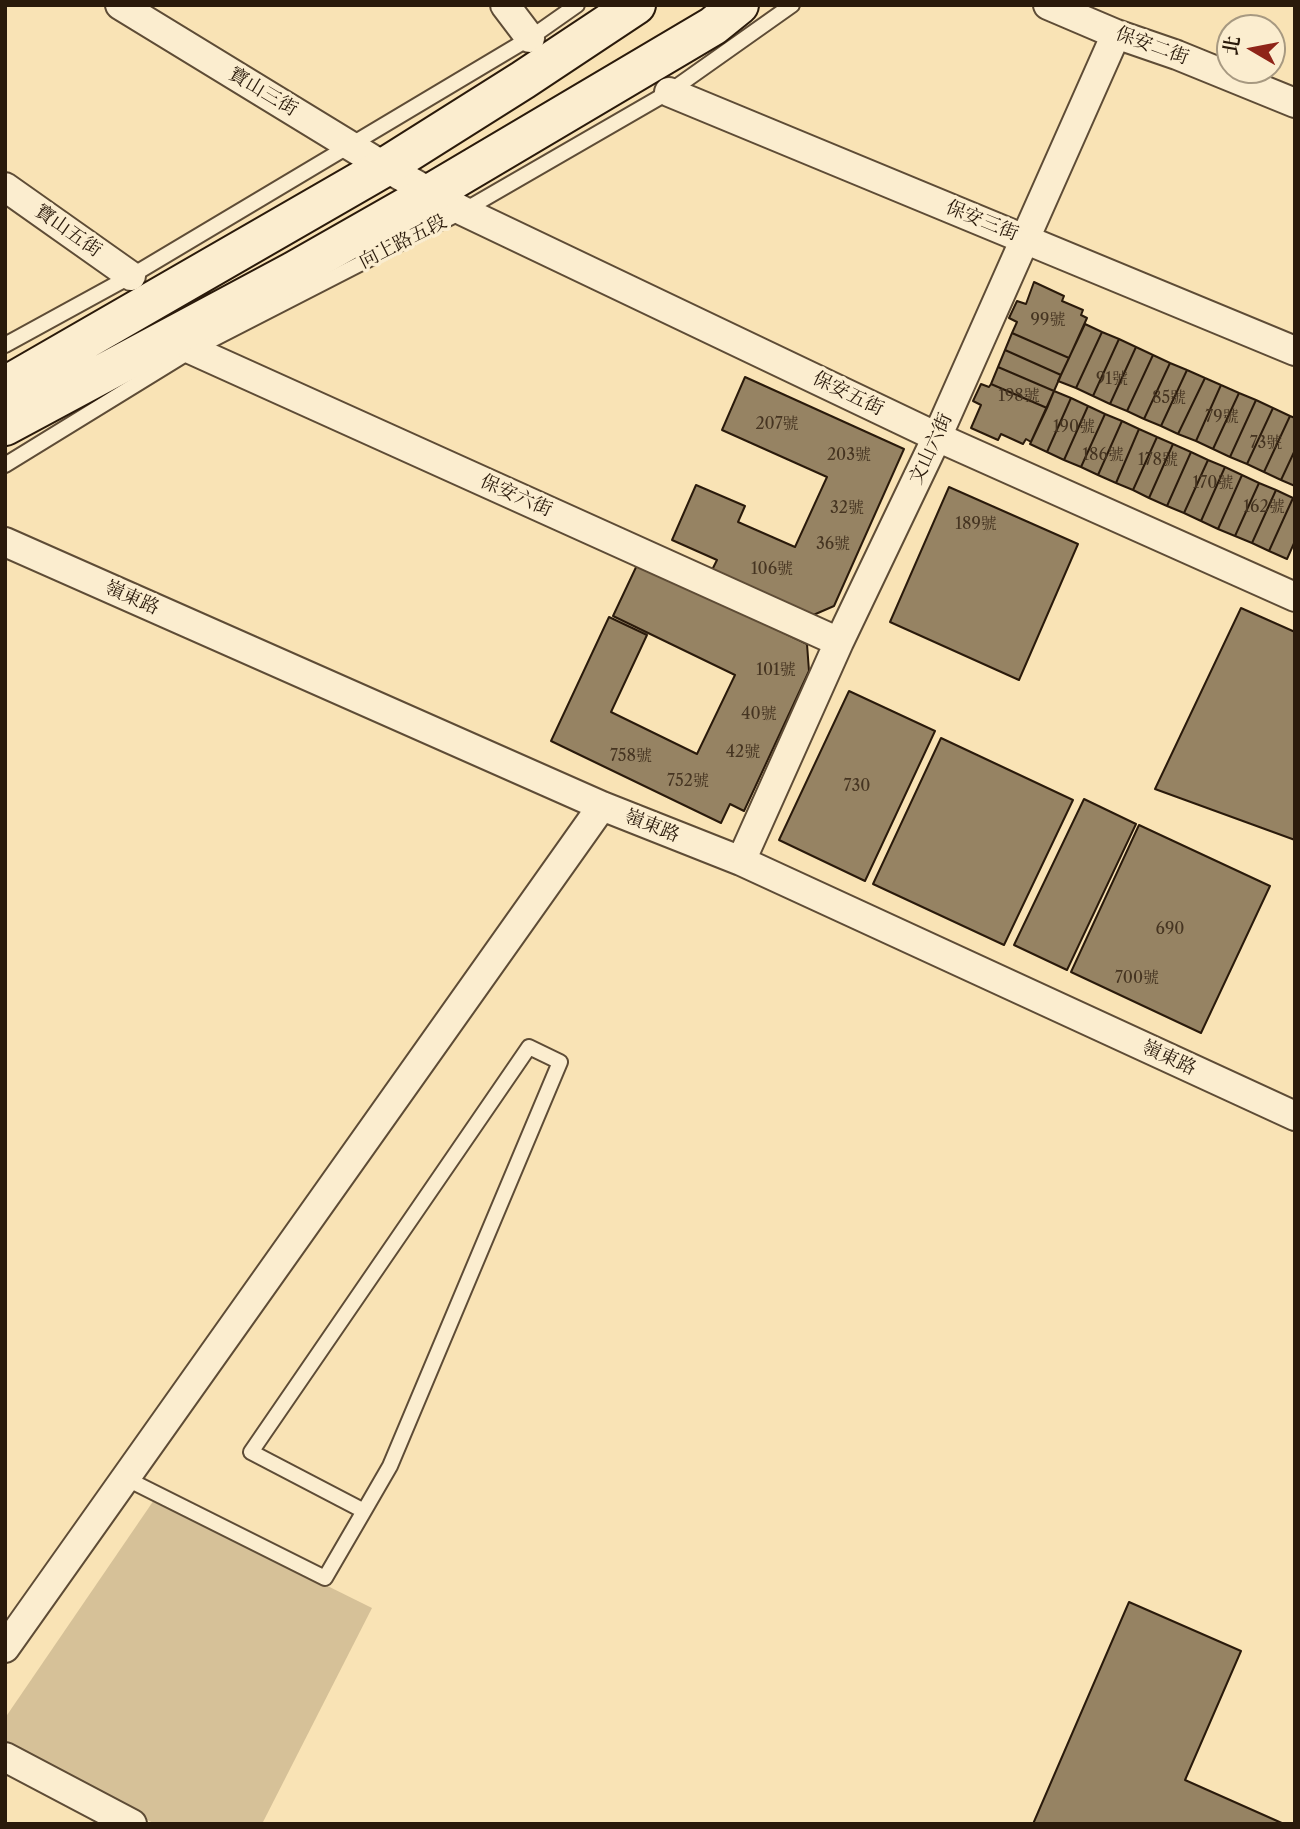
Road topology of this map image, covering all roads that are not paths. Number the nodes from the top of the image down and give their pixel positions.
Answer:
1 (120, 5) edge
2 (505, 5) edge
3 (577, 5) edge
4 (636, 5) edge
5 (739, 5) edge
6 (792, 5) edge
7 (1048, 5) edge
8 (1116, 34) junction
9 (530, 38) junction
10 (669, 92) junction
11 (1295, 103) edge
12 (351, 145) junction
13 (5, 187) edge
14 (422, 187) junction
15 (1025, 238) junction
16 (131, 276) junction
17 (5, 345) edge
18 (192, 350) junction
19 (1295, 351) edge
20 (5, 386) edge
21 (5, 426) edge
22 (937, 437) junction
23 (5, 465) edge
24 (5, 542) edge
25 (1295, 597) edge
26 (839, 642) junction
27 (602, 806) junction
28 (741, 861) junction
29 (1295, 1116) edge
30 (125, 1478) junction
31 (364, 1511) junction
32 (5, 1648) edge
33 (5, 1757) edge
34 (132, 1824) edge

1 - 12 street, 寶山三街
2 - 9 street
3 - 9 lane
4 - 14 main road, 向上路五段
5 - 14 main road, 向上路五段
6 - 10 lane, 向上路五段
7 - 8 street, 保安二街
8 - 11 street, 保安二街
8 - 15 street, 文山六街
9 - 12 lane
10 - 14 lane, 向上路五段
10 - 15 street, 保安三街
12 - 14 street, 寶山三街
12 - 16 lane
13 - 16 street, 寶山五街
14 - 18 lane, 向上路五段
14 - 20 main road, 向上路五段
14 - 21 main road, 向上路五段
14 - 22 street, 保安五街
15 - 19 street, 保安三街
15 - 22 street, 文山六街
16 - 17 lane
18 - 23 lane, 向上路五段
18 - 26 street, 保安六街
22 - 25 street, 保安五街
22 - 26 street, 文山六街
24 - 27 street, 嶺東路
26 - 28 street, 文山六街
27 - 28 street, 嶺東路
27 - 30 street
28 - 29 street, 嶺東路
30 - 31 lane
30 - 32 street
31 - 31 lane
33 - 34 street

